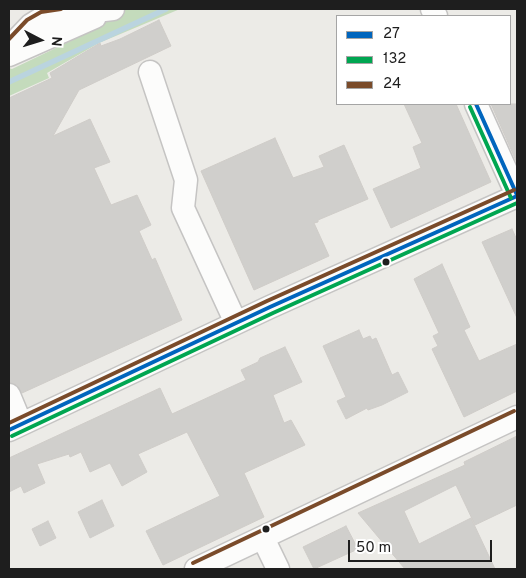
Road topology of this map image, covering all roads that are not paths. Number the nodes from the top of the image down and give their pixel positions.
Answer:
1 (19, 9) edge
2 (112, 9) edge
3 (38, 20) junction
4 (9, 48) edge
5 (9, 54) edge
6 (150, 72) dead end
7 (476, 105) edge
8 (517, 195) edge
9 (236, 323) junction
10 (9, 396) edge
11 (517, 417) edge
12 (15, 427) edge
13 (263, 538) junction
14 (196, 569) edge
15 (278, 569) edge

1 - 3 street
2 - 3 street
2 - 5 street
3 - 4 street
6 - 9 street
7 - 8 street
8 - 9 street
9 - 12 street
10 - 12 street
11 - 13 street
13 - 14 street
13 - 15 street

